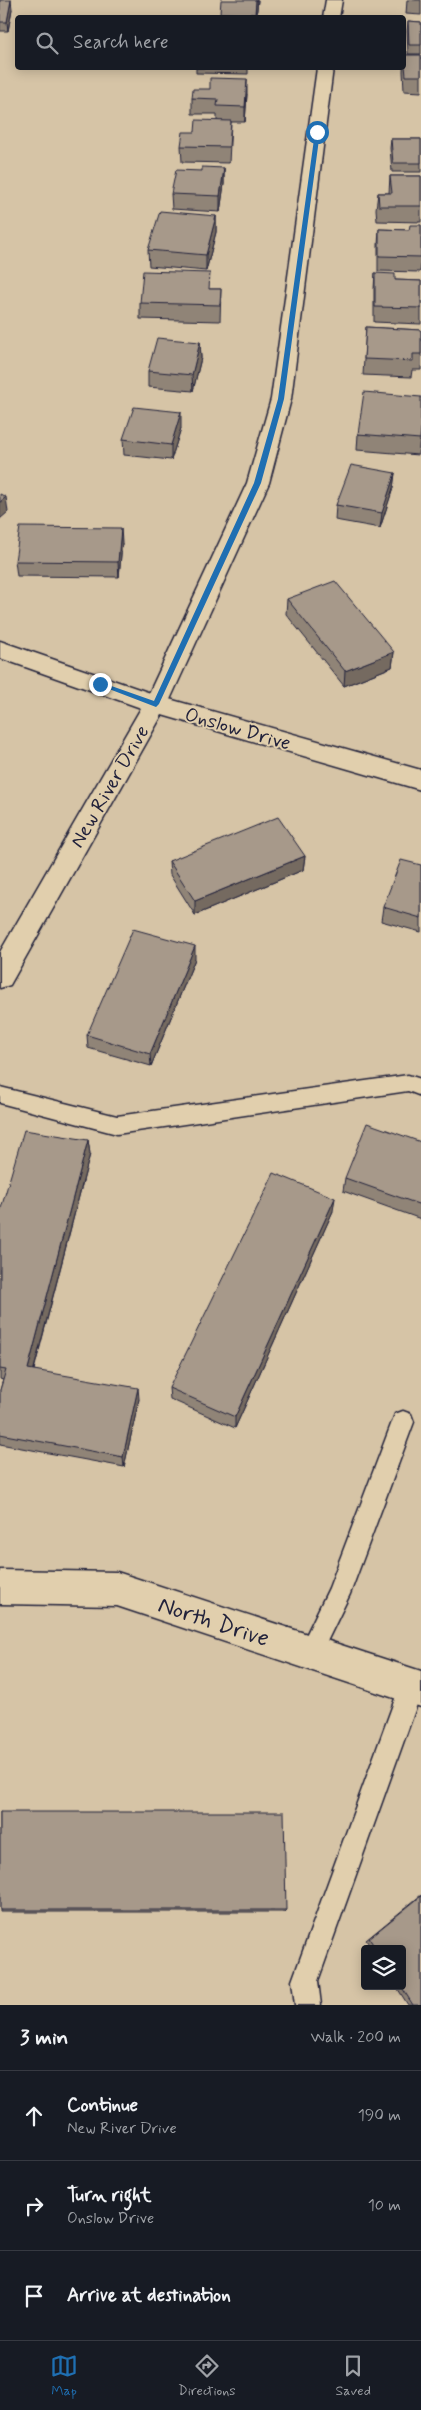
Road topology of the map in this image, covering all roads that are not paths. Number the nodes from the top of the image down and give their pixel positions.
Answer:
1 (334, 0) edge
2 (332, 15) edge
3 (325, 70) edge
4 (0, 649) edge
5 (156, 704) junction
6 (421, 780) edge
7 (0, 977) edge
8 (421, 1088) edge
9 (0, 1096) edge
10 (403, 1422) dead end
11 (0, 1587) edge
12 (310, 1652) junction
13 (417, 1687) edge
14 (308, 2005) edge

1 - 2 street
3 - 5 street, New River Drive
4 - 5 street, Onslow Drive
5 - 6 street, Onslow Drive
5 - 7 street, New River Drive
8 - 9 lane
10 - 12 lane
11 - 12 street, North Drive
12 - 13 street, North Drive
13 - 14 lane

